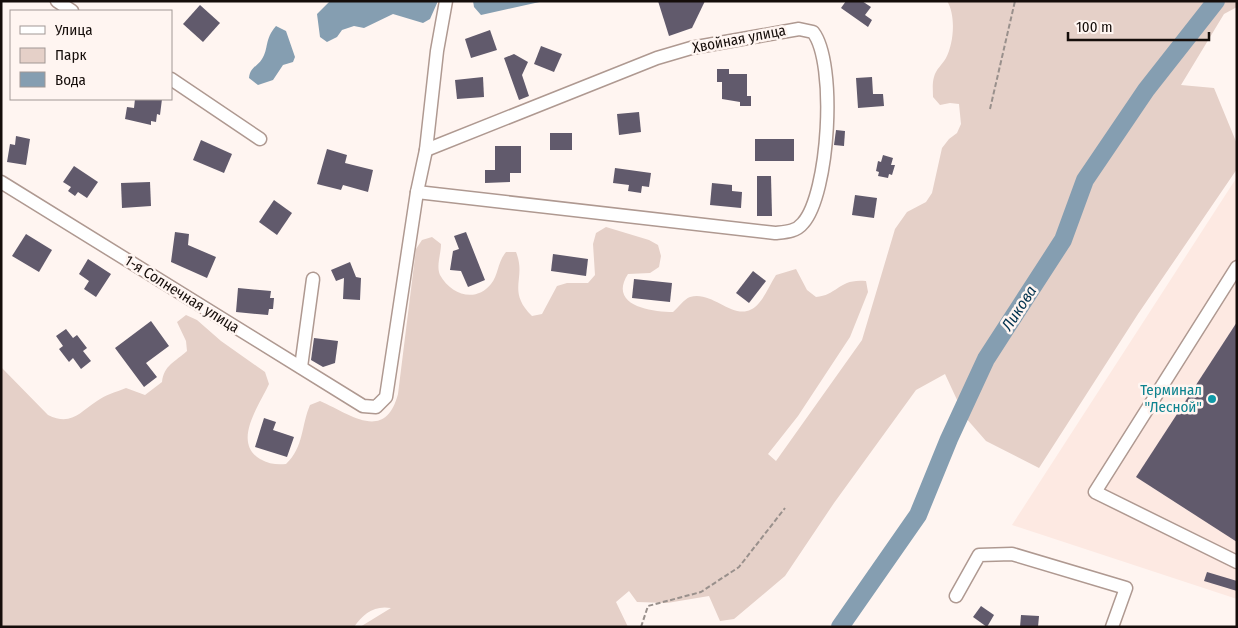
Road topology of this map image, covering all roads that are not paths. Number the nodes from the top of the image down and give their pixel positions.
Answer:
1 (57, 1) edge
2 (446, 1) edge
3 (70, 10) edge
4 (172, 80) edge
5 (260, 139) dead end
6 (426, 150) junction
7 (1, 182) edge
8 (417, 192) junction
9 (1237, 267) edge
10 (313, 279) dead end
11 (301, 368) junction
12 (1237, 562) edge
13 (956, 596) dead end
14 (1112, 627) edge

1 - 3 street
2 - 6 street
4 - 5 street
6 - 8 street
6 - 8 street, Хвойная улица
7 - 11 street, 1-я Солнечная улица
8 - 11 street, 1-я Солнечная улица
9 - 12 street
10 - 11 street
13 - 14 street

